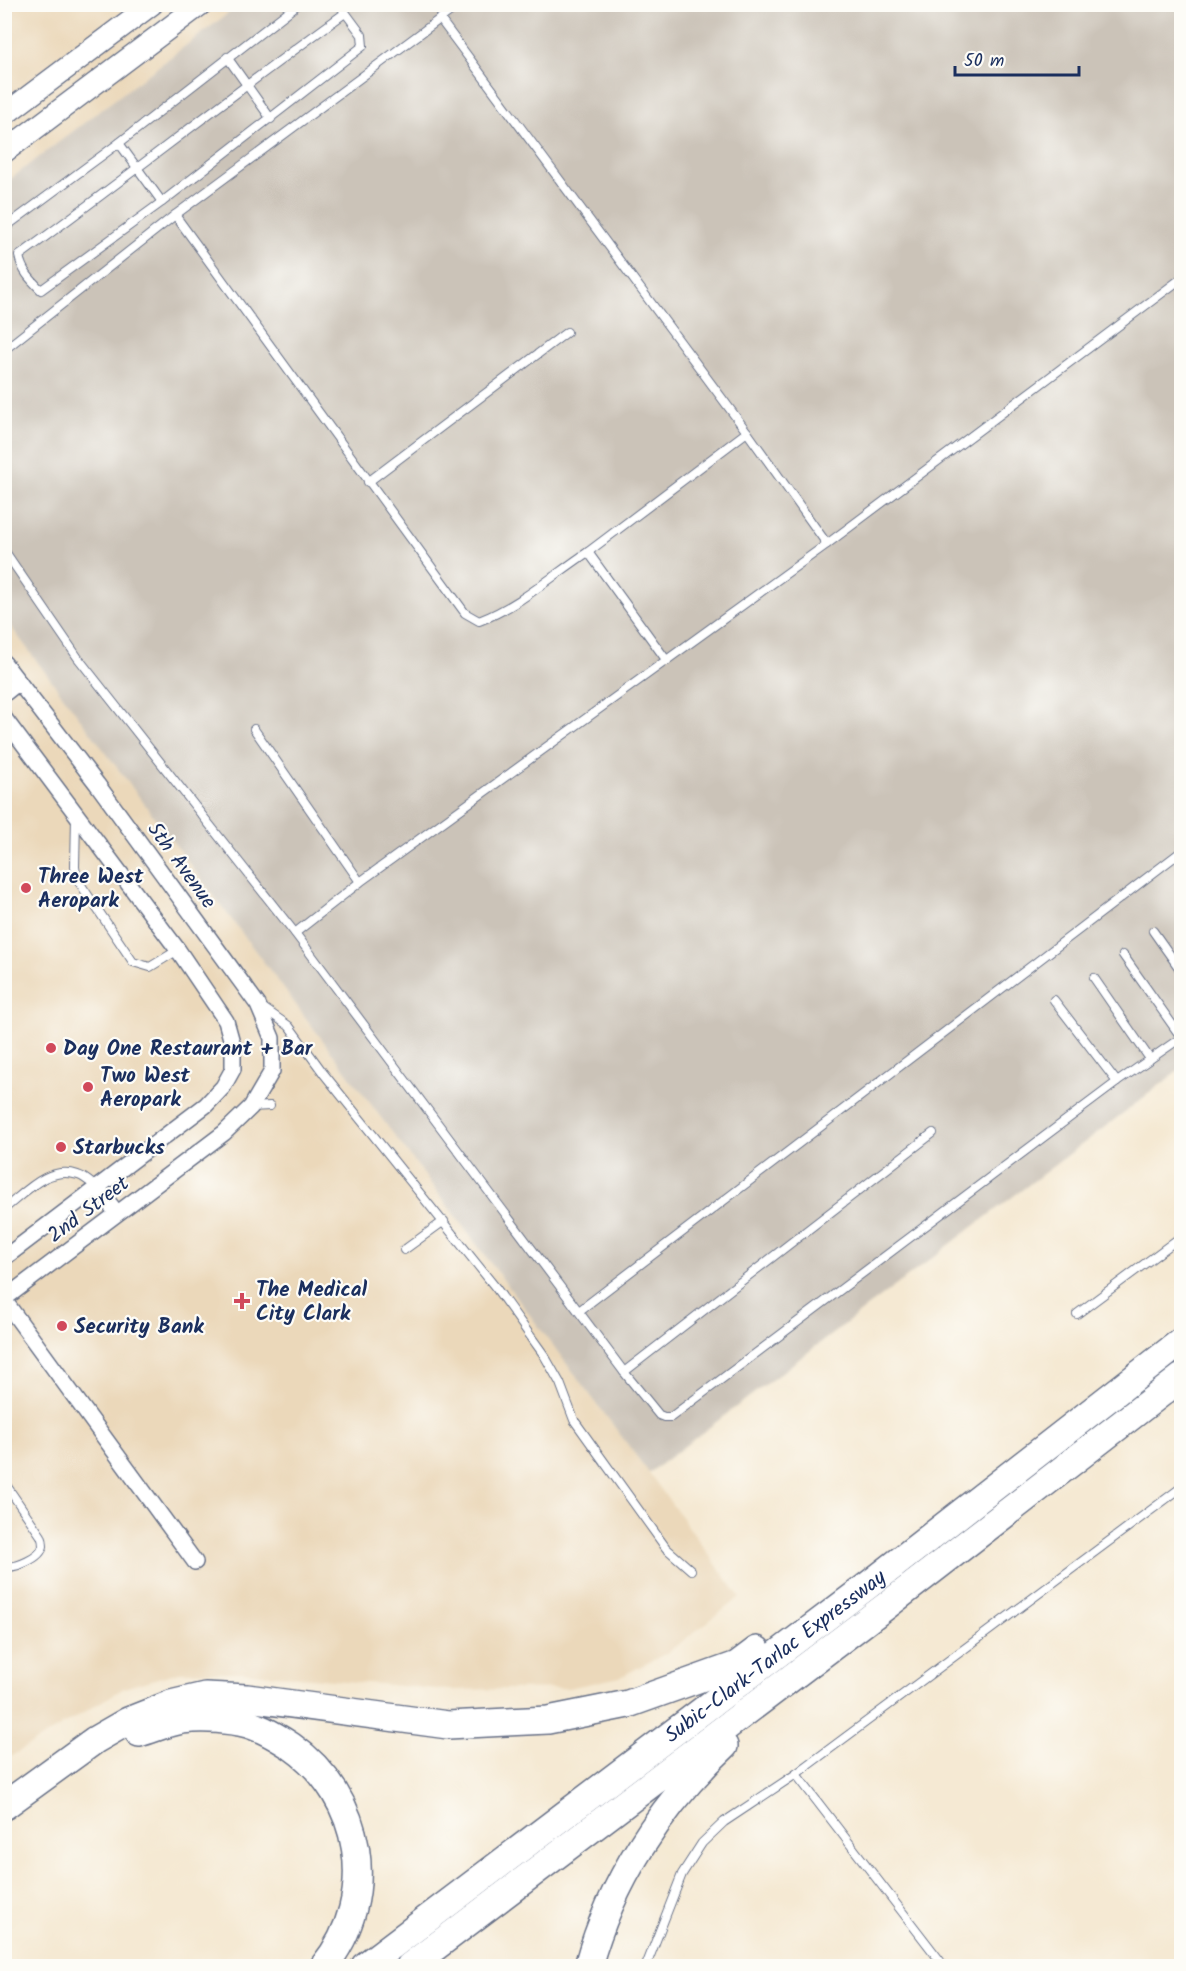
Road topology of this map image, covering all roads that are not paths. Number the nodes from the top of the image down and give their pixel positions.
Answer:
1 (152, 4) edge
2 (201, 4) edge
3 (298, 4) edge
4 (339, 4) edge
5 (460, 4) edge
6 (345, 13) junction
7 (441, 19) junction
8 (227, 57) junction
9 (246, 84) junction
10 (4, 115) edge
11 (271, 119) junction
12 (119, 143) junction
13 (4, 152) edge
14 (137, 169) junction
15 (162, 202) junction
16 (175, 214) junction
17 (4, 228) edge
18 (1182, 278) edge
19 (567, 332) dead end
20 (4, 350) edge
21 (747, 432) junction
22 (368, 482) junction
23 (827, 544) junction
24 (4, 550) edge
25 (588, 552) junction
26 (667, 661) junction
27 (4, 663) edge
28 (19, 682) junction
29 (4, 694) edge
30 (4, 718) edge
31 (254, 729) dead end
32 (76, 814) junction
33 (1182, 851) edge
34 (360, 882) junction
35 (1153, 931) dead end
36 (296, 933) junction
37 (178, 950) junction
38 (1123, 956) dead end
39 (1182, 972) edge
40 (1094, 978) dead end
41 (1054, 999) dead end
42 (258, 1005) junction
43 (1181, 1037) edge
44 (1150, 1059) junction
45 (1117, 1082) junction
46 (270, 1106) dead end
47 (252, 1107) junction
48 (933, 1133) dead end
49 (97, 1188) junction
50 (4, 1209) edge
51 (117, 1214) junction
52 (444, 1221) junction
53 (1182, 1236) edge
54 (404, 1250) dead end
55 (4, 1258) edge
56 (4, 1299) edge
57 (579, 1311) junction
58 (1077, 1314) dead end
59 (1182, 1341) edge
60 (624, 1372) junction
61 (1182, 1377) edge
62 (4, 1482) edge
63 (1182, 1486) edge
64 (195, 1562) dead end
65 (4, 1566) edge
66 (691, 1570) dead end
67 (866, 1587) junction
68 (886, 1606) junction
69 (796, 1774) junction
70 (4, 1806) edge
71 (4, 1824) edge
72 (324, 1966) edge
73 (365, 1966) edge
74 (410, 1966) edge
75 (588, 1966) edge
76 (646, 1966) edge
77 (944, 1966) edge

1 - 10 main road
2 - 13 main road
3 - 8 lane
4 - 6 lane
5 - 7 lane
6 - 9 lane
6 - 11 lane
7 - 16 lane
7 - 21 lane
8 - 9 lane
8 - 12 lane
9 - 11 lane
9 - 14 lane
11 - 15 lane
12 - 14 lane
12 - 17 lane
14 - 15 lane
14 - 15 lane
16 - 20 lane
16 - 22 lane
18 - 23 lane
19 - 22 lane
21 - 23 lane
21 - 25 lane
22 - 25 lane
23 - 26 lane
24 - 36 lane
25 - 26 lane
26 - 34 lane
27 - 28 street, 5th Avenue
28 - 29 street
28 - 42 street, 5th Avenue
30 - 32 street
31 - 34 lane
32 - 37 street
32 - 37 lane
33 - 57 lane
34 - 36 lane
35 - 39 lane
36 - 57 lane
37 - 49 street, 2nd Street
38 - 43 lane
40 - 44 lane
41 - 45 lane
42 - 47 street, 5th Avenue
42 - 52 lane
43 - 44 lane
44 - 45 lane
45 - 60 lane
46 - 47 lane
47 - 51 street, 2nd Street
48 - 60 lane
49 - 50 lane
49 - 51 street
49 - 55 street, 2nd Street
51 - 56 street, 2nd Street
52 - 54 lane
52 - 66 lane
53 - 58 lane
56 - 64 street
57 - 60 lane
59 - 67 highway, Subic-Clark-Tarlac Expressway
61 - 68 highway, Subic-Clark-Tarlac Expressway
62 - 65 lane
63 - 69 lane
67 - 70 highway
67 - 73 highway, Subic-Clark-Tarlac Expressway
68 - 74 highway, Subic-Clark-Tarlac Expressway
68 - 75 highway
69 - 76 lane
69 - 77 lane
71 - 72 highway

